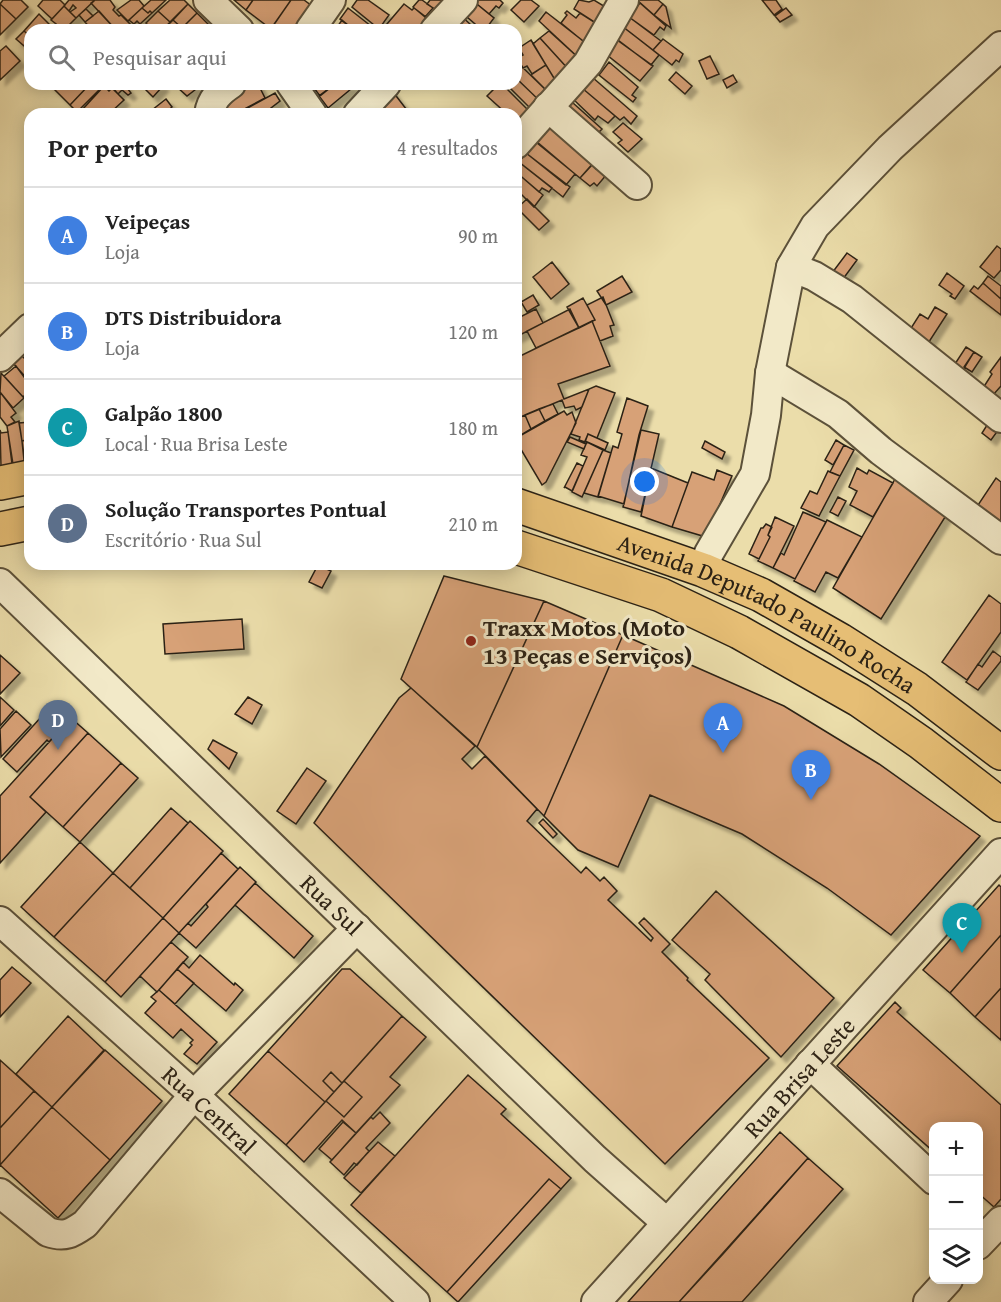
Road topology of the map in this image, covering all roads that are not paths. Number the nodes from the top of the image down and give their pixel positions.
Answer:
1 (208, 0) edge
2 (331, 0) edge
3 (463, 0) edge
4 (624, 0) edge
5 (233, 24) edge
6 (314, 24) edge
7 (441, 24) edge
8 (1001, 46) edge
9 (224, 90) edge
10 (295, 90) edge
11 (380, 90) edge
12 (548, 107) junction
13 (211, 108) edge
14 (308, 108) edge
15 (364, 108) edge
16 (522, 137) edge
17 (637, 185) dead end
18 (791, 267) junction
19 (24, 334) edge
20 (0, 357) edge
21 (770, 373) junction
22 (1001, 418) edge
23 (24, 478) edge
24 (0, 483) edge
25 (522, 507) edge
26 (24, 524) edge
27 (0, 529) edge
28 (1001, 540) edge
29 (522, 549) edge
30 (703, 570) junction
31 (0, 583) edge
32 (1001, 753) edge
33 (1001, 805) edge
34 (1001, 853) edge
35 (0, 921) edge
36 (357, 928) junction
37 (810, 1064) junction
38 (194, 1095) junction
39 (929, 1176) edge
40 (0, 1194) edge
41 (667, 1222) junction
42 (944, 1284) edge
43 (415, 1302) edge
44 (596, 1302) edge
45 (928, 1302) edge

1 - 5 street
2 - 6 street
3 - 7 street
4 - 12 street
8 - 18 street
9 - 13 street
10 - 14 street
11 - 15 street
12 - 16 street
12 - 17 street
18 - 21 street
18 - 22 street
19 - 20 street
21 - 28 street
21 - 30 street
23 - 24 main road
25 - 30 main road, Avenida Deputado Paulino Rocha
26 - 27 main road
29 - 33 main road, Avenida Deputado Paulino Rocha
30 - 32 main road, Avenida Deputado Paulino Rocha
31 - 36 street, Rua Sul
34 - 37 street, Rua Brisa Leste
35 - 38 street, Rua Central
36 - 38 street
36 - 41 street, Rua Sul
37 - 39 street
37 - 41 street, Rua Brisa Leste
38 - 40 street
38 - 43 street, Rua Central
41 - 44 street, Rua Brisa Leste
42 - 45 street

